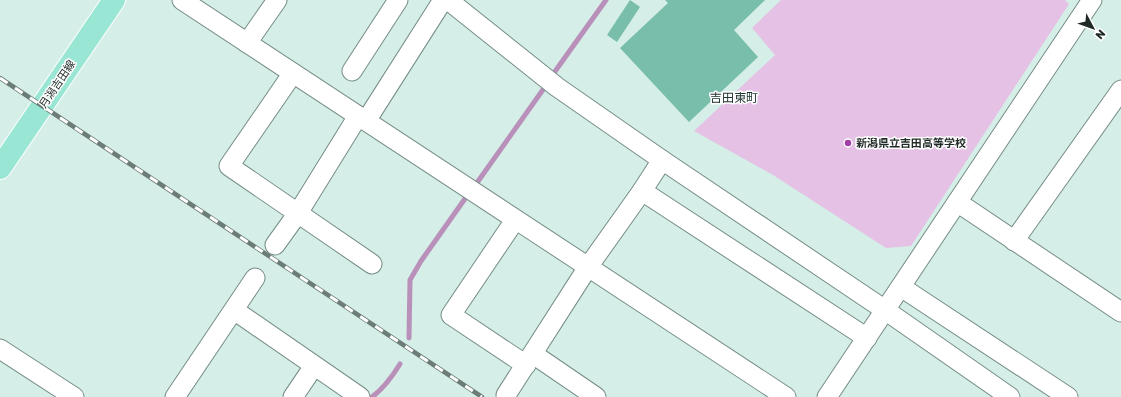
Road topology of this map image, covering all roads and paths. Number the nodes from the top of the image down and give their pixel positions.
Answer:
1 (114, 0) edge
2 (182, 0) edge
3 (277, 0) edge
4 (398, 0) edge
5 (442, 0) edge
6 (448, 0) edge
7 (1092, 0) edge
8 (247, 43) junction
9 (352, 71) dead end
10 (293, 73) junction
11 (1121, 90) edge
12 (362, 119) junction
13 (662, 160) junction
14 (0, 168) edge
15 (642, 191) junction
16 (957, 202) junction
17 (298, 213) junction
18 (515, 220) junction
19 (1014, 241) junction
20 (275, 245) dead end
21 (372, 264) dead end
22 (588, 267) junction
23 (255, 278) dead end
24 (901, 287) junction
25 (234, 310) junction
26 (885, 310) junction
27 (1121, 312) edge
28 (867, 338) junction
29 (0, 349) edge
30 (530, 359) junction
31 (314, 366) junction
32 (68, 395) edge
33 (506, 395) dead end
34 (175, 397) edge
35 (293, 397) edge
36 (360, 397) edge
37 (596, 397) edge
38 (786, 397) edge
39 (827, 397) edge
40 (1010, 397) edge
41 (1068, 397) edge

1 - 14 main road, 月潟吉田線
2 - 8 street
3 - 8 street
4 - 9 street
5 - 12 street
6 - 13 street
7 - 16 street
8 - 10 street
10 - 12 street
10 - 17 street
11 - 19 street
12 - 17 street
12 - 18 street
13 - 15 street
13 - 26 street
15 - 22 street
15 - 28 street
16 - 19 street
16 - 24 street
17 - 20 street
17 - 21 street
18 - 22 street
18 - 30 street
19 - 27 street
22 - 30 street
22 - 38 street
23 - 25 street
24 - 26 street
24 - 41 street
25 - 31 street
25 - 34 street
26 - 28 street
26 - 40 street
28 - 39 street
29 - 32 street
30 - 33 street
30 - 37 street
31 - 35 street
31 - 36 street

